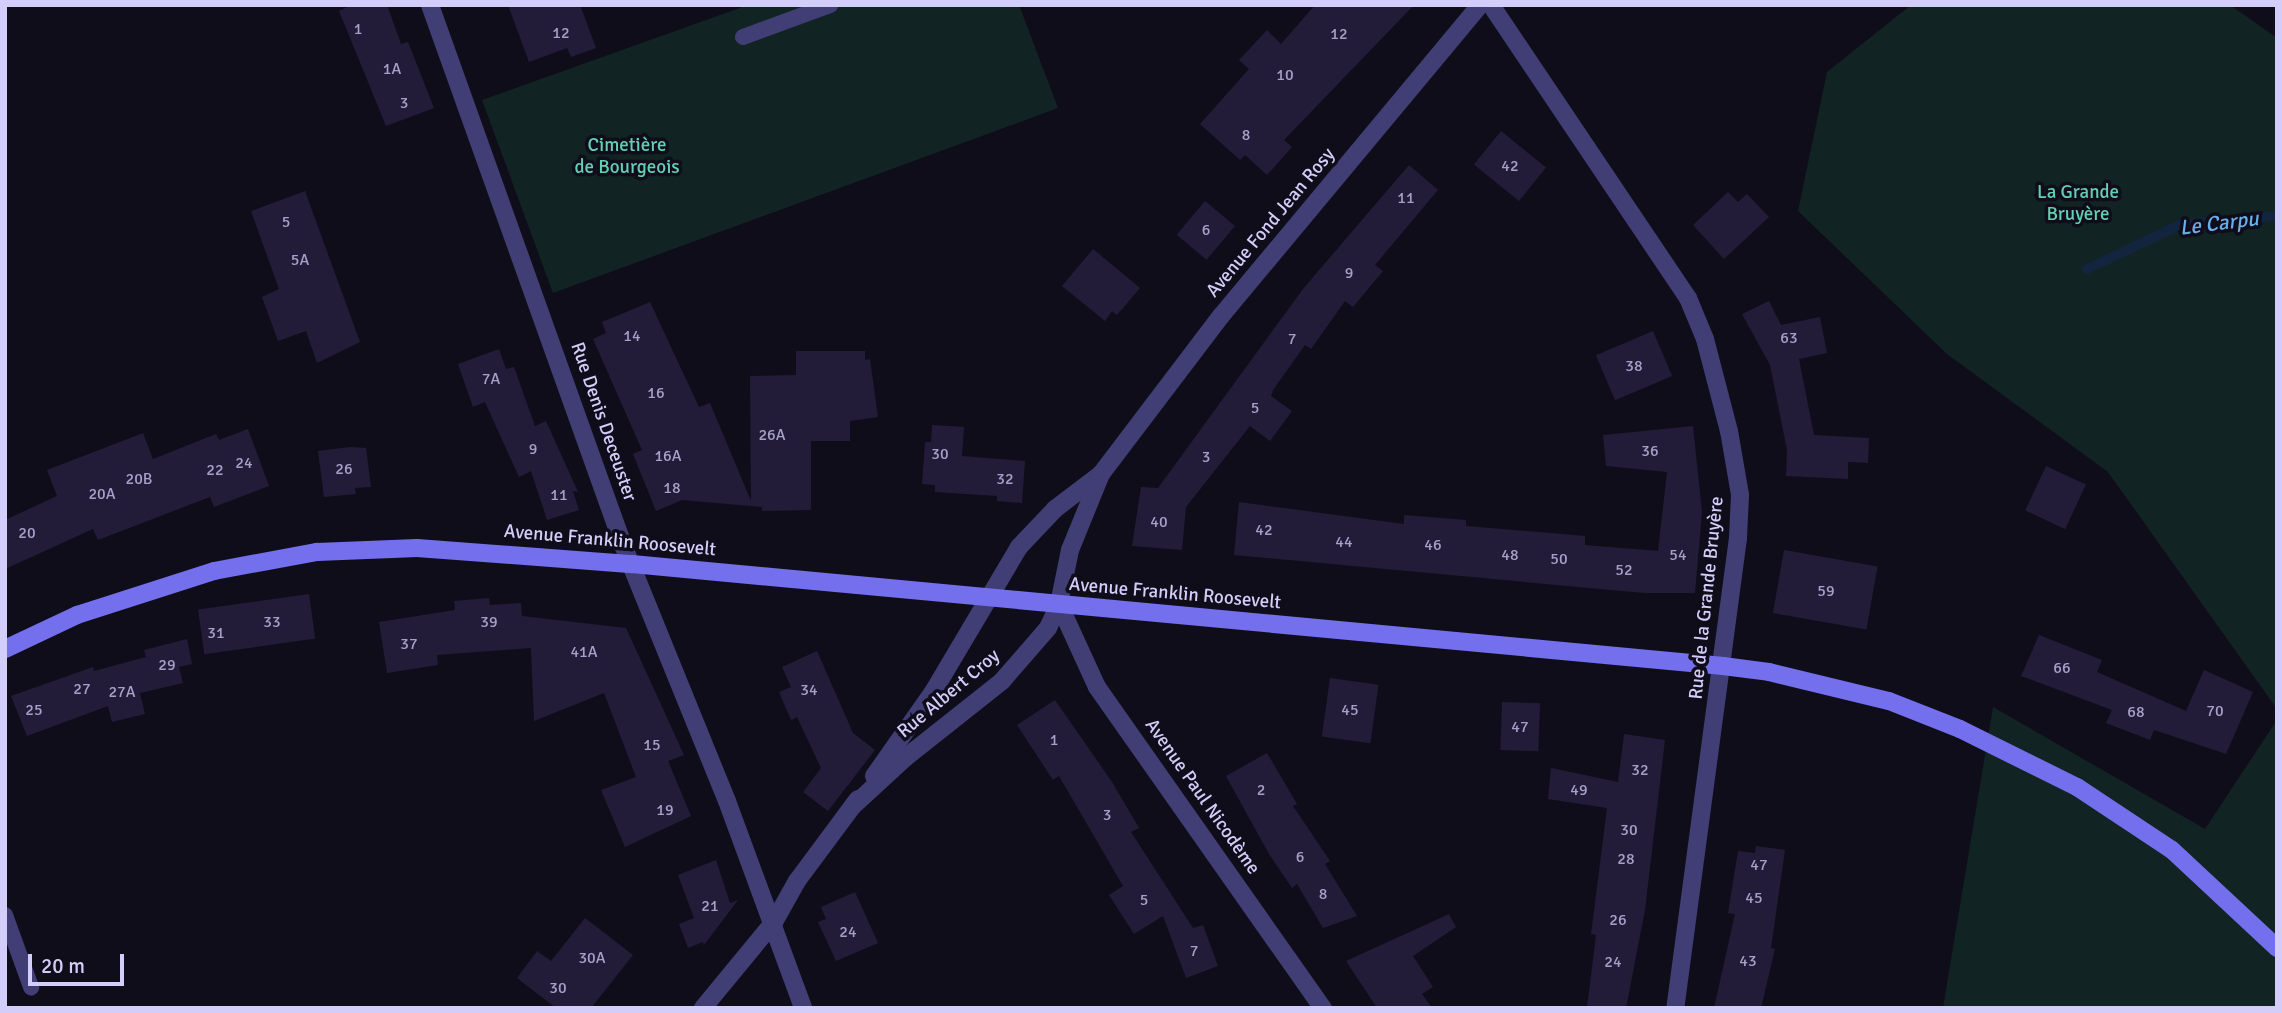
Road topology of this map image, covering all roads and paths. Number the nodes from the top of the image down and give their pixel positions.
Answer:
1 (430, 5) edge
2 (830, 5) edge
3 (1480, 5) edge
4 (1491, 5) edge
5 (743, 37) dead end
6 (1101, 474) junction
7 (632, 564) junction
8 (987, 599) junction
9 (1059, 604) junction
10 (5, 649) edge
11 (1723, 666) junction
12 (853, 806) junction
13 (5, 915) edge
14 (774, 922) junction
15 (2277, 948) edge
16 (31, 987) dead end
17 (703, 1008) edge
18 (803, 1008) edge
19 (1323, 1008) edge
20 (1675, 1008) edge

1 - 7 street, Rue Denis Deceuster
2 - 5 lane
3 - 6 street, Avenue Fond Jean Rosy
4 - 11 street, Rue de la Grande Bruyère
6 - 8 street, Avenue Fond Jean Rosy
6 - 9 street, Avenue Fond Jean Rosy
7 - 8 main road, Avenue Franklin Roosevelt
7 - 10 main road, Avenue Franklin Roosevelt
7 - 14 street, Rue Denis Deceuster
8 - 9 main road, Avenue Franklin Roosevelt
8 - 12 street, Rue Albert Croy
9 - 11 main road, Avenue Franklin Roosevelt
9 - 12 street, Rue Albert Croy
9 - 19 street, Avenue Paul Nicodème
11 - 15 main road, Avenue Franklin Roosevelt
11 - 20 street, Rue de la Grande Bruyère
12 - 14 street, Rue Albert Croy
13 - 16 lane
14 - 17 street, Rue Albert Croy
14 - 18 street, Rue Denis Deceuster

